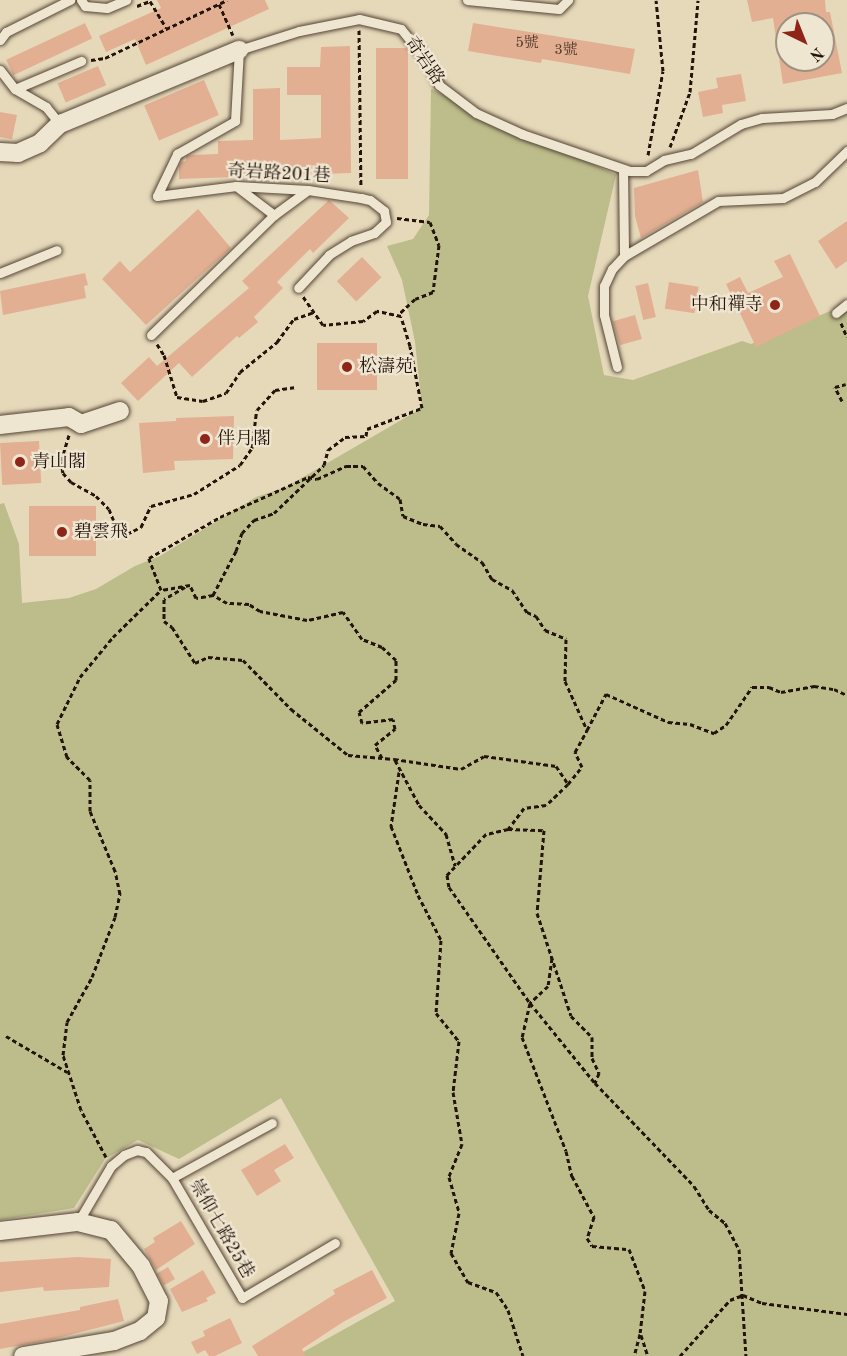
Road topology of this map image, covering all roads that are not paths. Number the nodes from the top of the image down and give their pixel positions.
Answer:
1 (70, 0) edge
2 (81, 0) edge
3 (126, 0) edge
4 (467, 0) edge
5 (568, 0) edge
6 (3, 31) edge
7 (0, 40) edge
8 (236, 44) junction
9 (81, 61) road end
10 (0, 70) edge
11 (13, 86) junction
12 (0, 88) edge
13 (847, 108) edge
14 (60, 124) junction
15 (847, 151) edge
16 (0, 152) edge
17 (623, 170) junction
18 (236, 186) junction
19 (308, 190) junction
20 (274, 215) junction
21 (57, 250) dead end
22 (624, 256) junction
23 (0, 273) edge
24 (298, 288) road end
25 (847, 304) edge
26 (836, 313) dead end
27 (151, 335) road end
28 (617, 367) dead end
29 (120, 411) dead end
30 (0, 425) edge
31 (272, 1123) dead end
32 (172, 1178) junction
33 (78, 1222) junction
34 (0, 1231) edge
35 (335, 1244) dead end
36 (23, 1356) edge

1 - 6 lane
2 - 3 lane
4 - 5 lane
6 - 7 lane
8 - 14 street, 奇岩路
8 - 17 lane, 奇岩路
8 - 18 lane, 奇岩路201巷
9 - 11 lane
10 - 11 lane
11 - 12 lane
11 - 14 lane
13 - 17 lane, 奇岩路
14 - 16 street, 奇岩路
15 - 22 lane
17 - 22 lane
18 - 19 lane, 奇岩路201巷
18 - 20 lane
19 - 20 lane
19 - 24 lane, 奇岩路201巷
20 - 27 lane
21 - 23 lane
22 - 28 lane
25 - 26 lane
29 - 30 street
31 - 32 lane, 崇仰七路25巷
32 - 33 lane, 崇仰七路25巷
32 - 35 lane, 崇仰七路25巷
33 - 34 street
33 - 36 street

